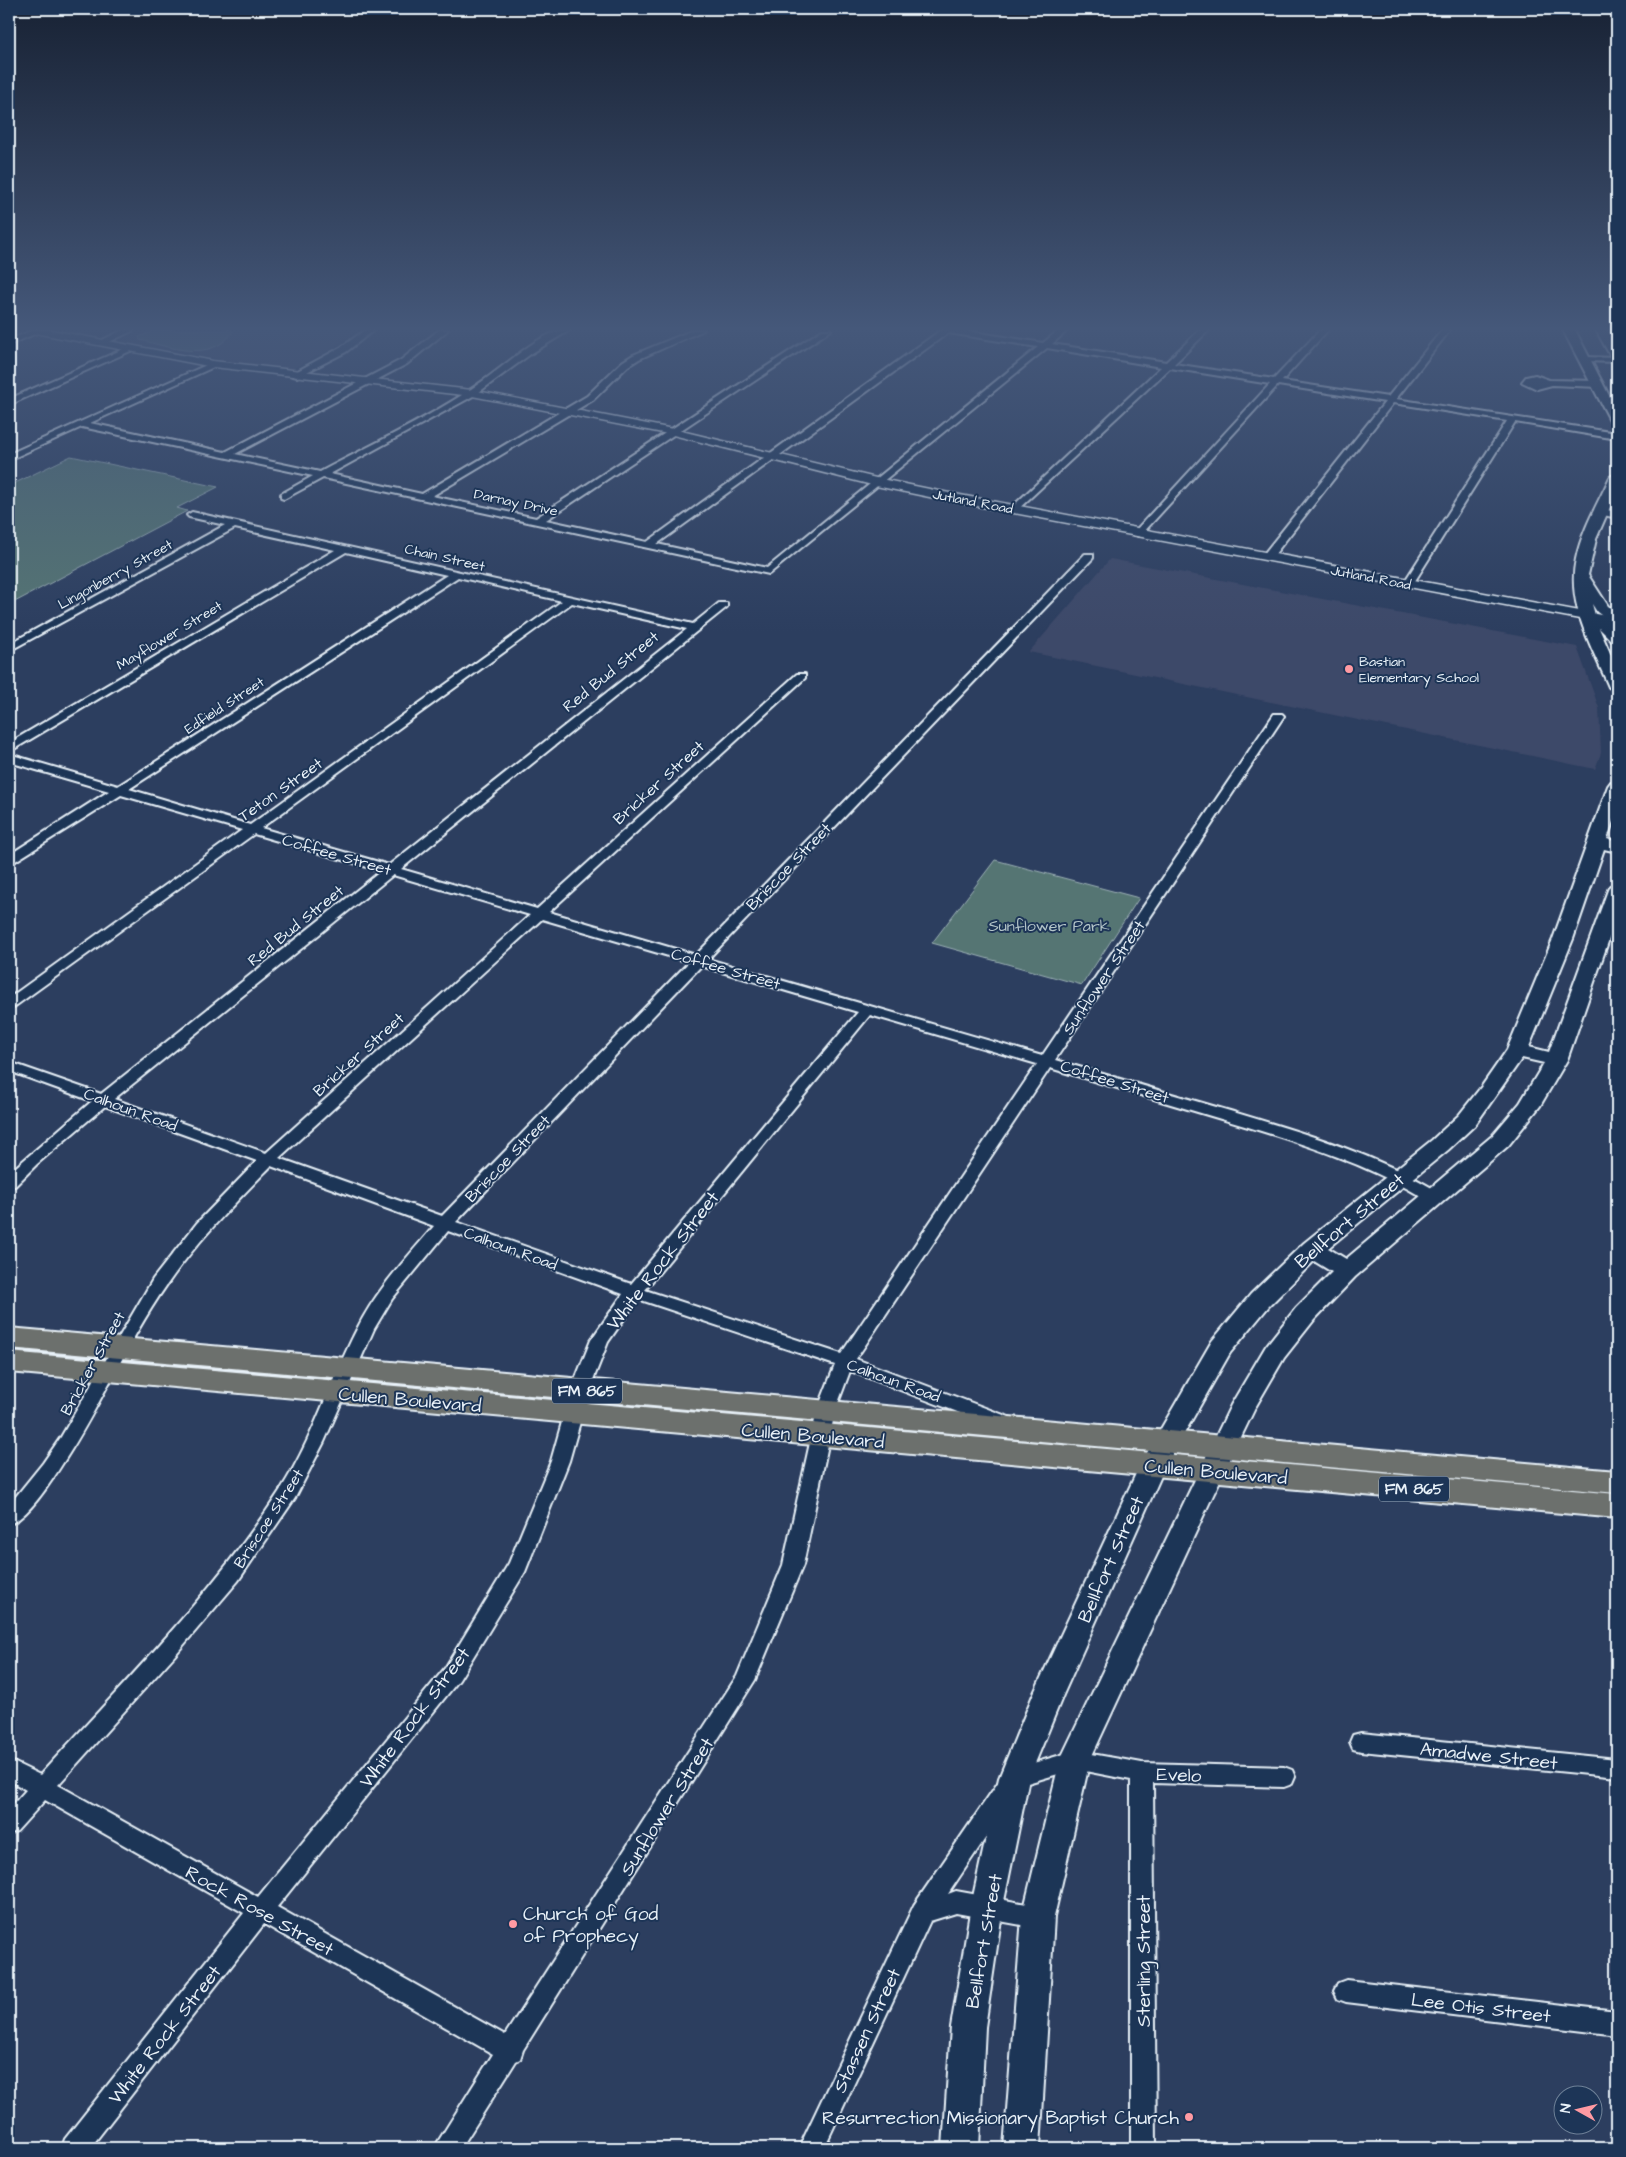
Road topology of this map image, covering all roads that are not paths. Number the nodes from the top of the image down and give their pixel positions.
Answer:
1 (66, 431) edge
2 (111, 431) edge
3 (273, 431) edge
4 (404, 431) edge
5 (536, 431) edge
6 (666, 431) edge
7 (807, 431) edge
8 (940, 431) edge
9 (1098, 431) edge
10 (1232, 431) edge
11 (1366, 431) edge
12 (1505, 431) edge
13 (1582, 431) edge
14 (673, 432) junction
15 (1617, 436) edge
16 (774, 455) junction
17 (225, 456) junction
18 (9, 457) edge
19 (322, 476) junction
20 (1617, 477) edge
21 (876, 482) junction
22 (284, 496) dead end
23 (424, 497) junction
24 (1015, 509) junction
25 (1602, 512) junction
26 (192, 515) dead end
27 (1617, 515) edge
28 (538, 521) junction
29 (234, 524) junction
30 (1138, 533) junction
31 (649, 545) junction
32 (344, 549) junction
33 (1089, 556) dead end
34 (1267, 557) junction
35 (1581, 573) junction
36 (456, 574) junction
37 (1408, 584) junction
38 (570, 600) junction
39 (722, 605) dead end
40 (1588, 618) junction
41 (1617, 621) edge
42 (692, 627) junction
43 (1617, 638) edge
44 (9, 648) edge
45 (801, 676) dead end
46 (1617, 687) edge
47 (1278, 716) dead end
48 (9, 748) edge
49 (9, 758) edge
50 (1617, 786) edge
51 (121, 791) junction
52 (252, 829) junction
53 (1608, 845) edge
54 (9, 861) edge
55 (393, 870) junction
56 (1617, 890) edge
57 (540, 914) junction
58 (1563, 939) junction
59 (1597, 946) junction
60 (696, 960) junction
61 (9, 1004) edge
62 (868, 1009) junction
63 (1517, 1050) junction
64 (1556, 1060) junction
65 (1048, 1061) junction
66 (9, 1066) edge
67 (104, 1100) junction
68 (269, 1159) junction
69 (1400, 1176) junction
70 (9, 1182) edge
71 (1435, 1197) junction
72 (444, 1224) junction
73 (1312, 1249) junction
74 (1347, 1271) junction
75 (634, 1292) junction
76 (9, 1338) edge
77 (116, 1359) junction
78 (9, 1362) edge
79 (845, 1362) junction
80 (342, 1380) junction
81 (578, 1402) junction
82 (824, 1423) junction
83 (1014, 1427) junction
84 (1160, 1452) junction
85 (1218, 1459) junction
86 (1617, 1482) edge
87 (1617, 1506) edge
88 (9, 1517) edge
89 (1360, 1742) dead end
90 (1076, 1760) junction
91 (1617, 1768) edge
92 (9, 1769) edge
93 (1142, 1773) junction
94 (1284, 1777) dead end
95 (1014, 1778) junction
96 (43, 1787) junction
97 (9, 1824) edge
98 (987, 1906) junction
99 (260, 1911) junction
100 (922, 1913) junction
101 (1038, 1917) junction
102 (1346, 1991) dead end
103 (1617, 2024) edge
104 (511, 2051) junction
105 (74, 2148) edge
106 (448, 2148) edge
107 (811, 2148) edge
108 (961, 2148) edge
109 (1022, 2148) edge
110 (1144, 2148) edge

1 - 18 street
2 - 17 street, Darnay Drive
3 - 17 street
4 - 19 street
5 - 23 street
6 - 14 street, Jutland Road
7 - 16 street
8 - 21 street
9 - 24 street
10 - 30 street
11 - 34 street
12 - 37 street
13 - 15 street
14 - 16 street, Jutland Road
14 - 28 street
16 - 21 street, Jutland Road
16 - 31 street
17 - 19 street, Darnay Drive
19 - 22 street
19 - 23 street, Darnay Drive
20 - 25 main road
21 - 24 street, Jutland Road
21 - 31 street, Darnay Drive
23 - 28 street, Darnay Drive
24 - 30 street, Jutland Road
25 - 27 street
25 - 35 main road
26 - 29 street, Chain Street
28 - 31 street, Darnay Drive
29 - 32 street, Chain Street
29 - 44 street, Lingonberry Street
30 - 34 street, Jutland Road
32 - 36 street, Chain Street
32 - 48 street, Mayflower Street
33 - 60 street, Briscoe Street
34 - 37 street, Jutland Road
35 - 40 main road
35 - 41 main road
36 - 38 street, Chain Street
36 - 51 street, Edfield Street
37 - 40 street, Jutland Road
38 - 42 street, Chain Street
38 - 52 street, Teton Street
39 - 42 street, Red Bud Street
40 - 41 street, Jutland Road
40 - 43 main road
40 - 46 main road
42 - 55 street, Red Bud Street
45 - 57 street, Bricker Street
47 - 65 street, Sunflower Street
49 - 51 street, Coffee Street
50 - 53 main road, Bellfort Street
51 - 52 street, Coffee Street
51 - 54 street, Edfield Street
52 - 55 street, Coffee Street
52 - 61 street, Teton Street
53 - 58 main road, Bellfort Street
55 - 57 street, Coffee Street
55 - 67 street, Red Bud Street
56 - 59 main road
57 - 60 street, Coffee Street
57 - 68 street, Bricker Street
58 - 59 main road
58 - 63 main road, Bellfort Street
59 - 64 main road
60 - 62 street, Coffee Street
60 - 72 street, Briscoe Street
62 - 65 street, Coffee Street
62 - 75 street, White Rock Street
63 - 64 main road
63 - 69 main road, Bellfort Street
64 - 71 main road
65 - 69 street, Coffee Street
65 - 79 street, Sunflower Street
66 - 67 street, Calhoun Road
67 - 68 street, Calhoun Road
67 - 70 street, Red Bud Street
68 - 72 street, Calhoun Road
68 - 77 street, Bricker Street
69 - 71 street, Coffee Street
69 - 73 main road, Bellfort Street
71 - 74 main road
72 - 75 street, Calhoun Road
72 - 80 street, Briscoe Street
73 - 74 main road
73 - 84 main road, Bellfort Street
74 - 85 main road
75 - 79 street, Calhoun Road
75 - 81 street, White Rock Street
76 - 77 main road, Cullen Boulevard / FM 865
77 - 78 main road, Cullen Boulevard / FM 865
77 - 80 main road, Cullen Boulevard / FM 865
77 - 88 street, Bricker Street
79 - 82 street, Sunflower Street
79 - 83 street, Calhoun Road
80 - 81 main road, Cullen Boulevard / FM 865
80 - 96 street, Briscoe Street
81 - 82 main road, Cullen Boulevard / FM 865
81 - 99 street, White Rock Street
82 - 83 main road, Cullen Boulevard / FM 865
82 - 84 main road, Cullen Boulevard / FM 865
82 - 104 street, Sunflower Street
83 - 84 main road, Cullen Boulevard / FM 865
84 - 85 main road, Cullen Boulevard / FM 865
84 - 95 main road, Bellfort Street
85 - 86 main road, Cullen Boulevard / FM 865
85 - 87 main road, Cullen Boulevard / FM 865
85 - 90 main road
89 - 91 street, Amadwe Street
90 - 93 street, Evelo
90 - 95 street
90 - 101 main road
92 - 96 street, Rock Rose Street
93 - 94 street, Evelo
93 - 110 street, Sterling Street
95 - 98 main road, Bellfort Street
95 - 100 street, Stassen Street
96 - 97 street, Briscoe Street
96 - 99 street, Rock Rose Street
98 - 100 street
98 - 101 street
98 - 108 main road, Bellfort Street
99 - 104 street, Rock Rose Street
99 - 105 street, White Rock Street
100 - 107 street, Stassen Street
101 - 109 main road
102 - 103 street, Lee Otis Street
104 - 106 street, Sunflower Street

